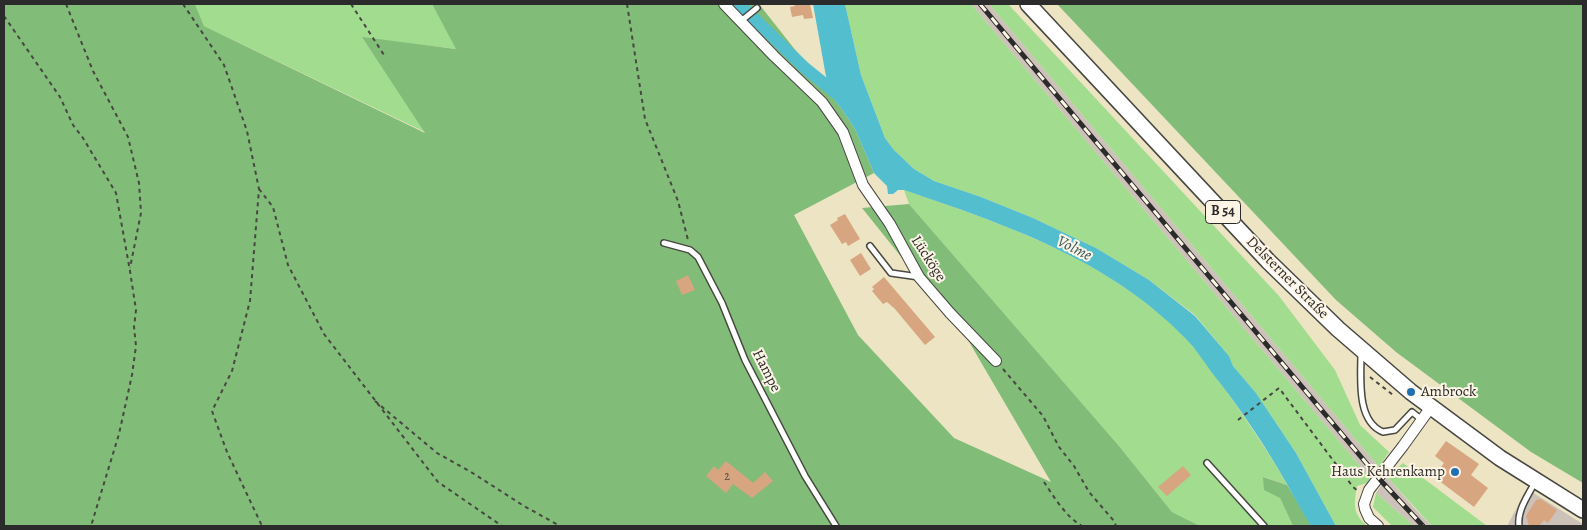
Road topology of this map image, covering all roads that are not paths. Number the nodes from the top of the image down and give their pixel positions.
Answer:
1 (724, 4) edge
2 (1028, 4) edge
3 (757, 8) dead end
4 (741, 21) junction
5 (664, 244) dead end
6 (870, 246) dead end
7 (919, 277) junction
8 (1361, 350) junction
9 (996, 361) road end
10 (1431, 407) junction
11 (1422, 420) junction
12 (1207, 463) dead end
13 (1536, 482) junction
14 (1583, 510) edge
15 (836, 526) edge
16 (1264, 526) edge
17 (1378, 526) edge
18 (1519, 526) edge

1 - 4 street, Lücköge
2 - 8 main road, Delsterner Straße / B 54
3 - 4 lane
4 - 7 street, Lücköge
5 - 15 lane, Hampe
6 - 7 lane
7 - 9 street, Lücköge
8 - 10 main road, Delsterner Straße / B 54
8 - 11 lane
10 - 11 street
10 - 13 main road, Delsterner Straße / B 54
11 - 17 street
12 - 16 lane
13 - 14 main road, Delsterner Straße / B 54
13 - 18 lane

